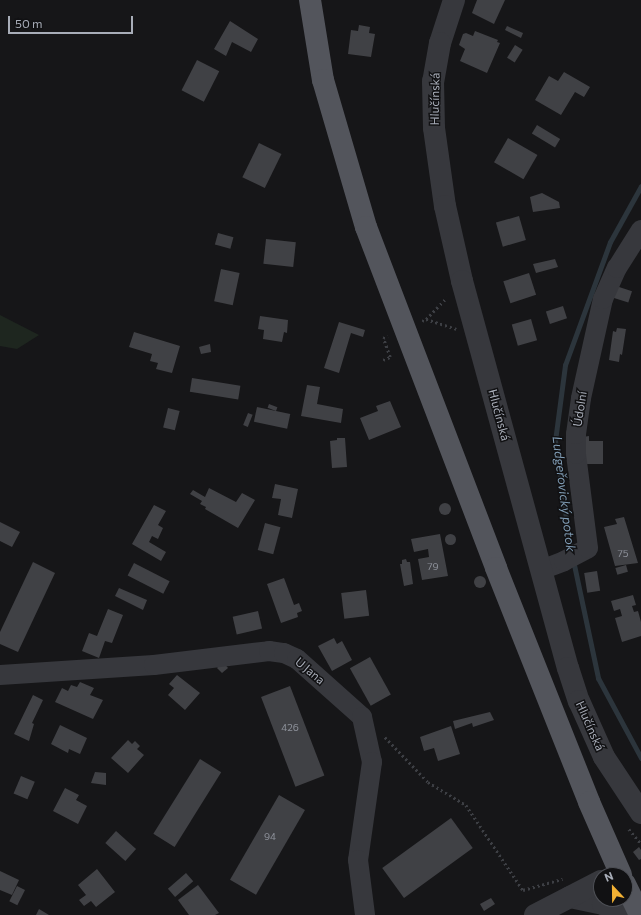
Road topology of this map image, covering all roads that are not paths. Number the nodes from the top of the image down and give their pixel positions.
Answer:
1 (310, 0) edge
2 (454, 0) edge
3 (641, 230) edge
4 (542, 570) junction
5 (0, 676) edge
6 (641, 813) edge
7 (612, 867) edge
8 (593, 887) edge
9 (570, 897) junction
10 (633, 904) edge
11 (365, 915) edge
12 (535, 915) edge
13 (629, 915) edge
14 (640, 915) edge

1 - 7 main road
2 - 4 street, Hlučínská
3 - 4 street, Údolní
4 - 6 street, Hlučínská
5 - 11 street, U Jana
8 - 9 street
9 - 12 street
9 - 13 street
10 - 14 main road

